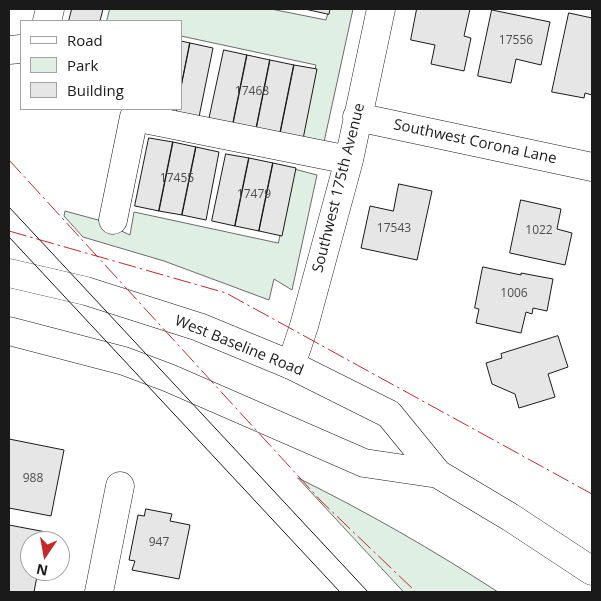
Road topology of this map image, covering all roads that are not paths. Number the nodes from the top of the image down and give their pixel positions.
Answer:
1 (381, 9) edge
2 (357, 117) junction
3 (349, 160) junction
4 (592, 166) edge
5 (113, 220) dead end
6 (9, 273) edge
7 (9, 331) edge
8 (291, 365) junction
9 (438, 474) junction
10 (120, 486) dead end
11 (592, 571) edge
12 (99, 592) edge

1 - 2 main road, Southwest 175th Avenue
2 - 3 main road, Southwest 175th Avenue
2 - 4 main road, Southwest Corona Lane
3 - 5 main road
3 - 8 main road, Southwest 175th Avenue
6 - 8 main road, West Baseline Road
7 - 9 main road, West Baseline Road
8 - 9 main road, West Baseline Road
9 - 11 main road, West Baseline Road
10 - 12 main road

